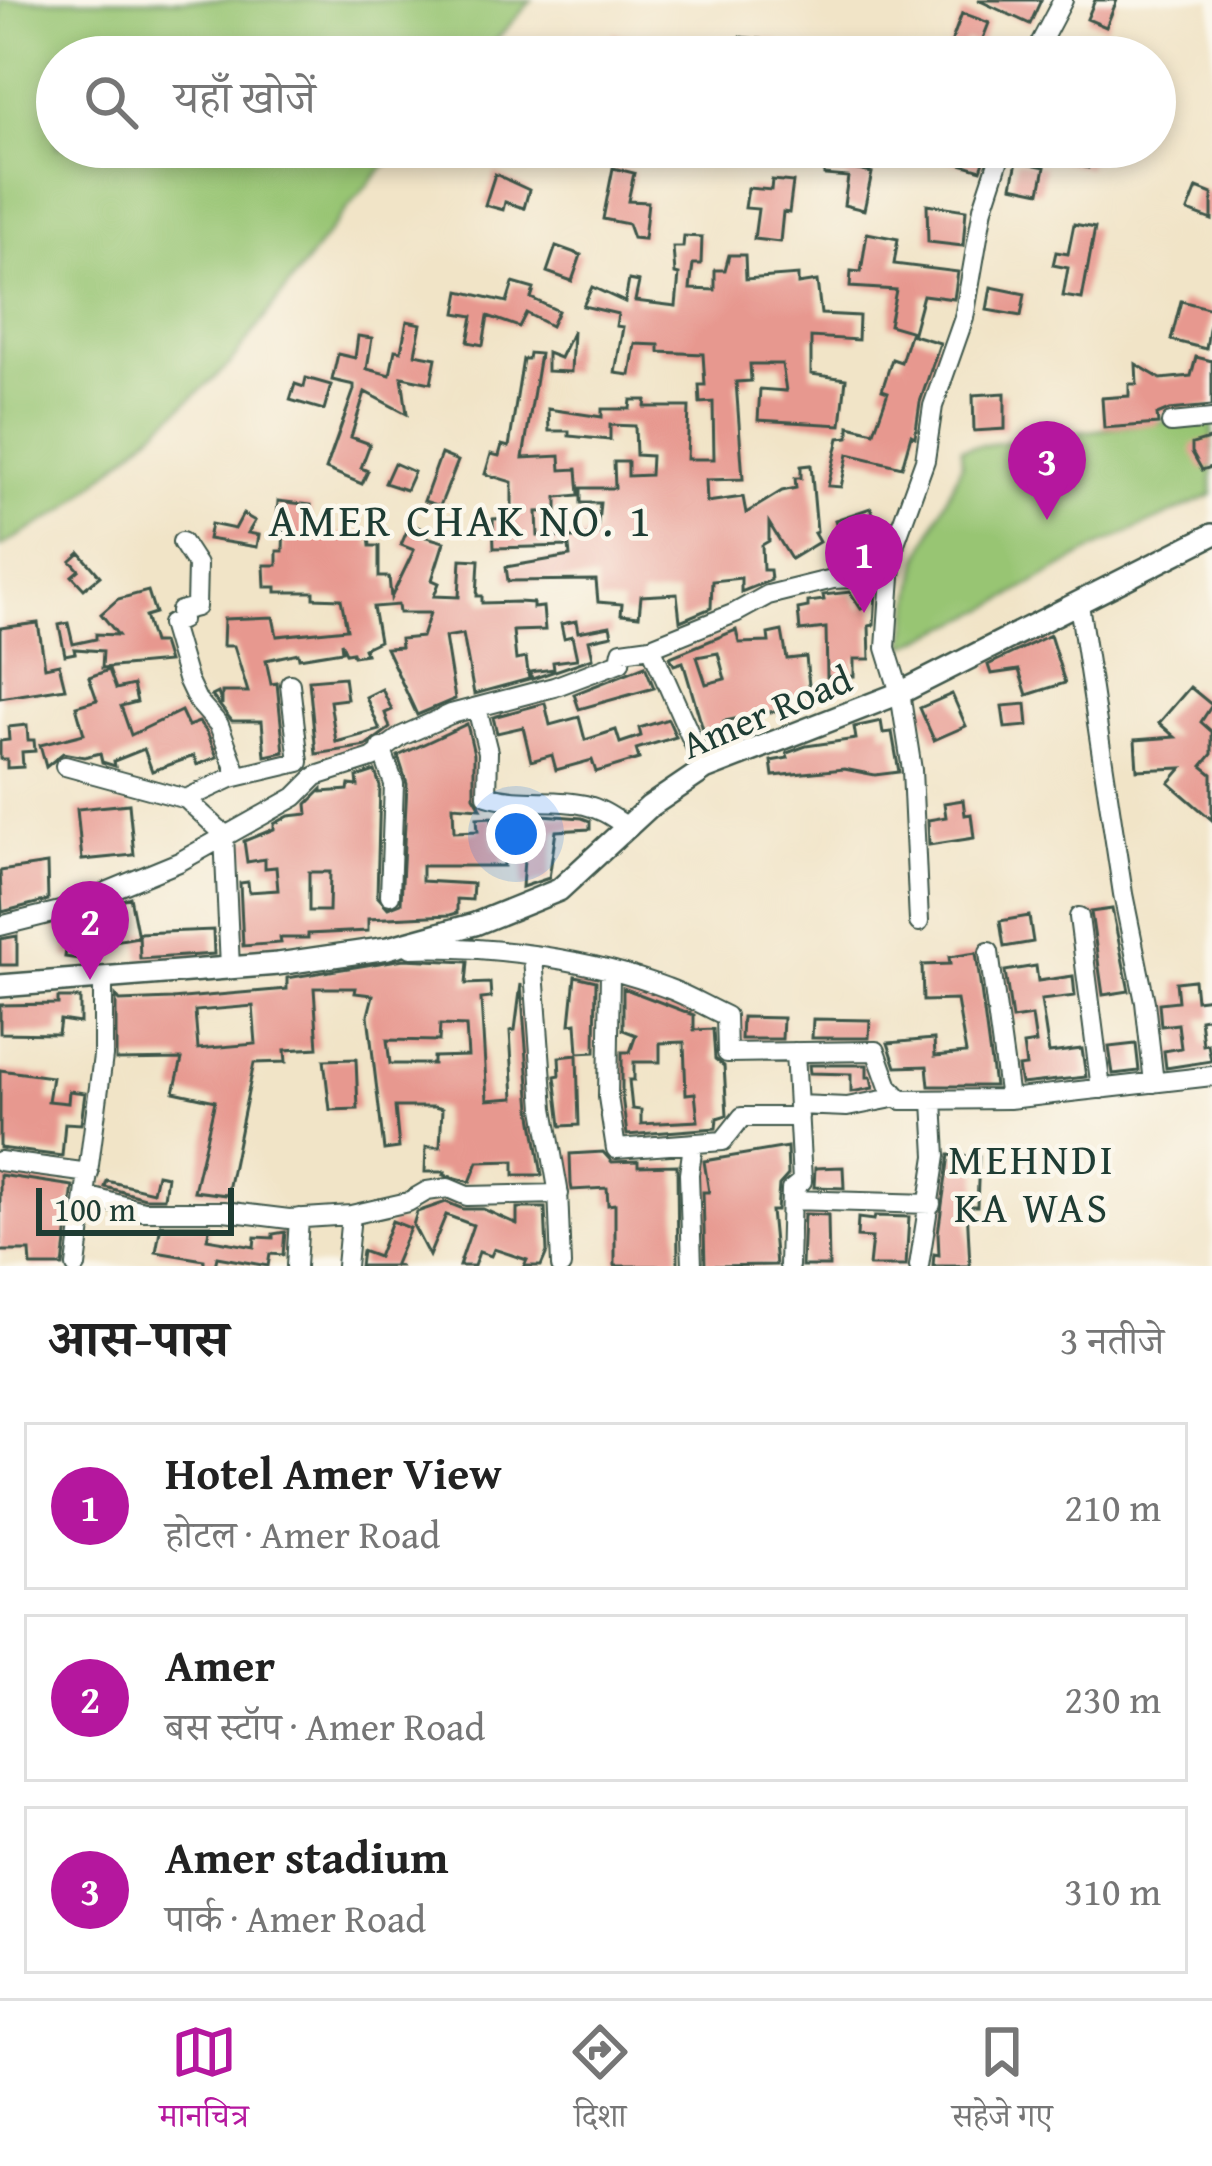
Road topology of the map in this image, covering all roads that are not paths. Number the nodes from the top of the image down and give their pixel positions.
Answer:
1 (1063, 0) edge
2 (1044, 36) edge
3 (996, 168) edge
4 (1212, 419) edge
5 (1171, 423) dead end
6 (1212, 536) edge
7 (182, 542) dead end
8 (891, 577) junction
9 (1078, 604) junction
10 (651, 647) junction
11 (290, 684) dead end
12 (900, 693) junction
13 (477, 708) junction
14 (381, 748) junction
15 (65, 766) dead end
16 (705, 770) junction
17 (238, 776) junction
18 (186, 799) junction
19 (629, 828) junction
20 (224, 834) junction
21 (389, 895) dead end
22 (1078, 916) dead end
23 (919, 922) dead end
24 (0, 926) edge
25 (388, 949) junction
26 (989, 952) dead end
27 (533, 957) junction
28 (230, 968) junction
29 (610, 973) junction
30 (103, 980) junction
31 (0, 986) edge
32 (795, 1052) junction
33 (1212, 1076) edge
34 (1154, 1083) junction
35 (1101, 1089) junction
36 (898, 1097) junction
37 (1009, 1099) junction
38 (933, 1101) junction
39 (798, 1111) junction
40 (693, 1144) junction
41 (0, 1161) edge
42 (89, 1173) junction
43 (559, 1194) junction
44 (86, 1196) junction
45 (790, 1200) junction
46 (931, 1204) junction
47 (351, 1215) junction
48 (299, 1218) junction
49 (77, 1265) edge
50 (296, 1266) edge
51 (346, 1266) edge
52 (561, 1266) edge
53 (692, 1266) edge
54 (789, 1266) edge
55 (920, 1266) edge

1 - 2 street
3 - 8 street
4 - 5 street
6 - 9 main road, Amer Road
7 - 17 street
8 - 10 street
8 - 12 street
9 - 12 main road, Amer Road
9 - 34 street
10 - 13 street
10 - 16 street
11 - 17 street
12 - 16 main road, Amer Road
12 - 23 street
13 - 14 street
13 - 19 street
14 - 20 street
14 - 21 street
15 - 18 street
16 - 19 main road, Amer Road
17 - 18 street
18 - 20 street
19 - 25 main road, Amer Road
20 - 24 street
20 - 28 street
22 - 35 street
25 - 27 street
25 - 28 main road, Amer Road
26 - 37 street
27 - 29 street
27 - 43 street
28 - 30 main road, Amer Road
29 - 32 street
29 - 40 street
30 - 31 main road, Amer Road
30 - 42 street
32 - 36 street
32 - 39 street
33 - 34 street
34 - 35 street
35 - 37 street
36 - 38 street
36 - 39 street
37 - 38 street
38 - 46 street
39 - 40 street
39 - 45 street
40 - 53 street
41 - 42 street
42 - 44 street
43 - 47 street
43 - 52 street
44 - 48 street
44 - 49 street
45 - 46 street
45 - 54 street
46 - 55 street
47 - 48 street
47 - 51 street
48 - 50 street

